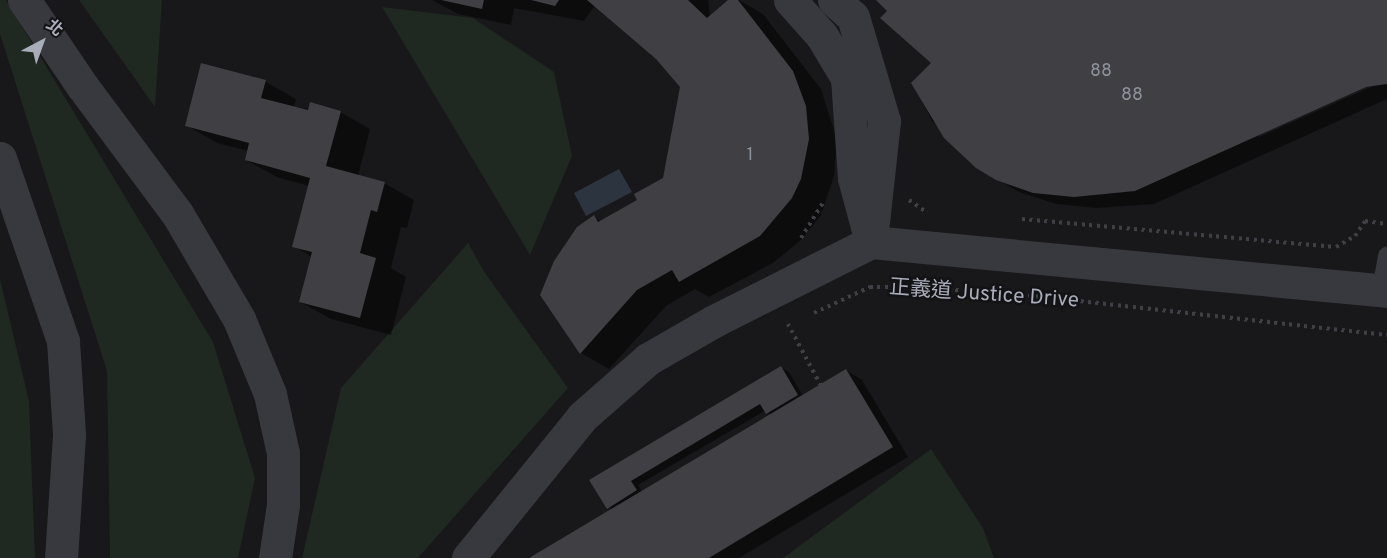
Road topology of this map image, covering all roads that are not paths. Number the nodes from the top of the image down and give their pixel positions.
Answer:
1 (24, 0) edge
2 (790, 0) edge
3 (834, 0) edge
4 (0, 158) edge
5 (871, 242) junction
6 (1387, 255) edge
7 (1384, 291) edge
8 (61, 558) edge
9 (275, 558) edge
10 (468, 558) edge

1 - 9 street
2 - 5 street
3 - 5 street
4 - 8 street
5 - 7 street, 正義道 Justice Drive
5 - 10 street
6 - 7 lane

